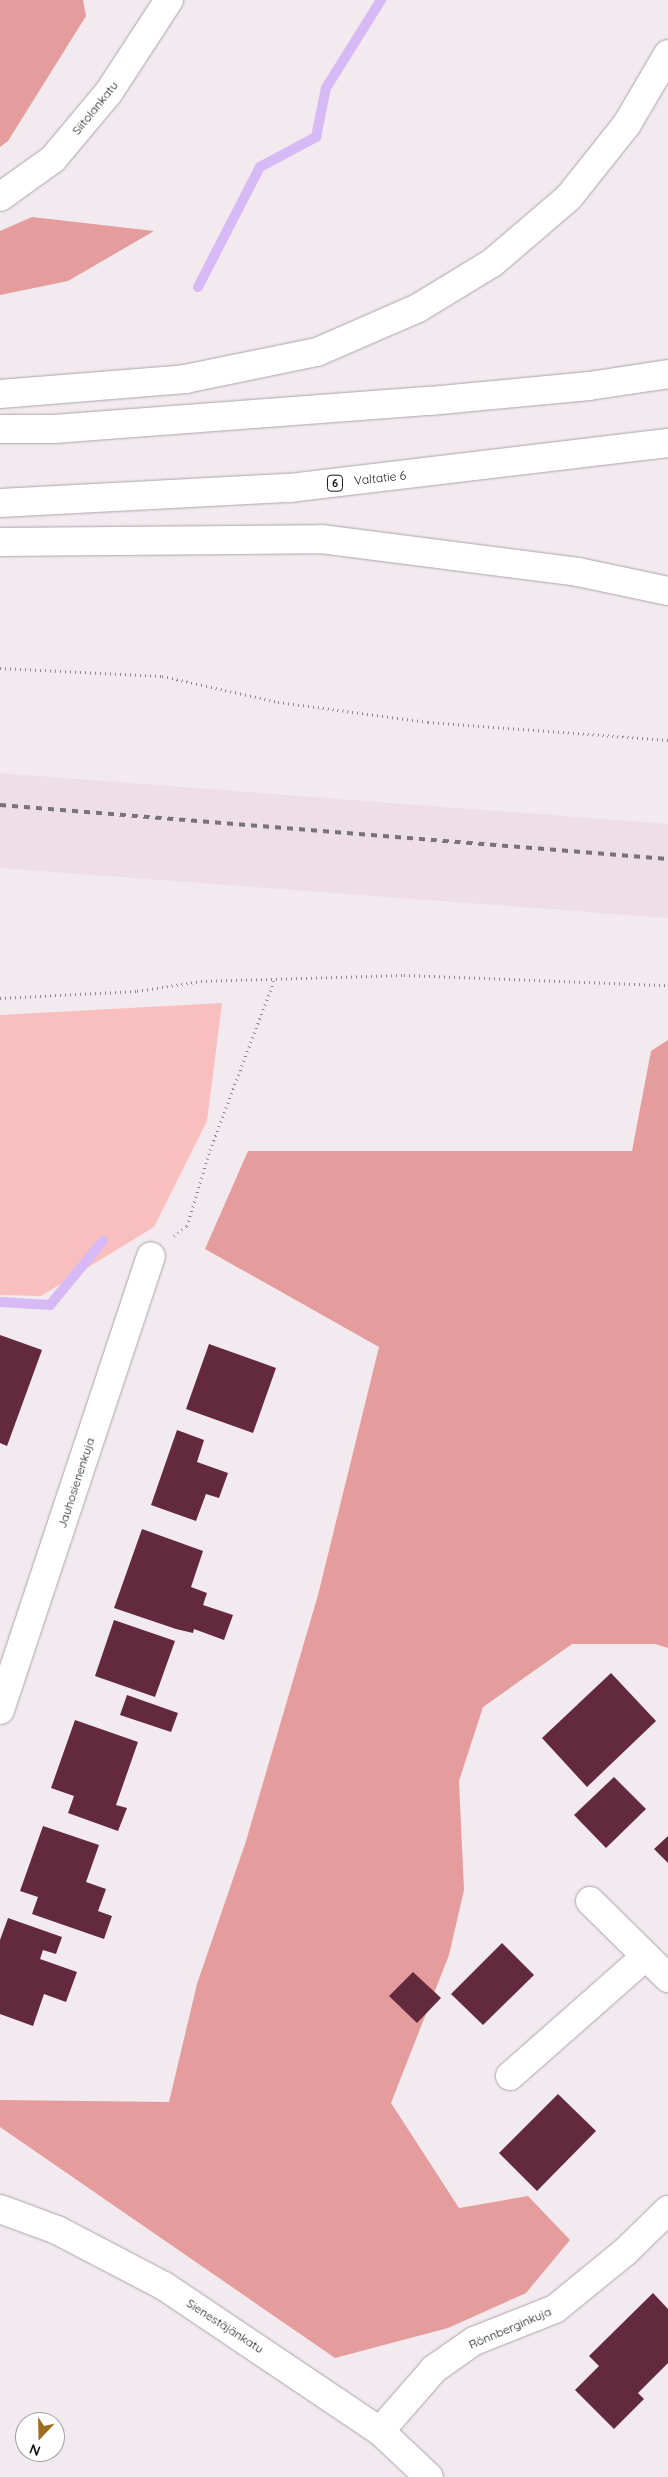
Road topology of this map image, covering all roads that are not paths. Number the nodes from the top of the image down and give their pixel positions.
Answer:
1 (169, 0) edge
2 (668, 54) edge
3 (0, 197) edge
4 (668, 374) edge
5 (0, 394) edge
6 (0, 429) edge
7 (668, 444) edge
8 (0, 504) edge
9 (0, 542) edge
10 (668, 591) edge
11 (151, 1256) road end
12 (0, 1710) edge
13 (590, 1901) dead end
14 (646, 1956) junction
15 (668, 1978) edge
16 (510, 2076) dead end
17 (0, 2209) edge
18 (668, 2210) edge
19 (380, 2431) junction
20 (429, 2477) edge

1 - 3 main road, Siitolankatu
2 - 5 main road
4 - 6 main road
7 - 8 main road, Valtatie 6 / 6
9 - 10 main road
11 - 12 main road, Jauhosienenkuja
13 - 14 main road
14 - 15 main road
14 - 16 main road
17 - 19 main road, Sienestäjänkatu
18 - 19 main road, Rönnberginkuja
19 - 20 main road, Sienestäjänkatu

